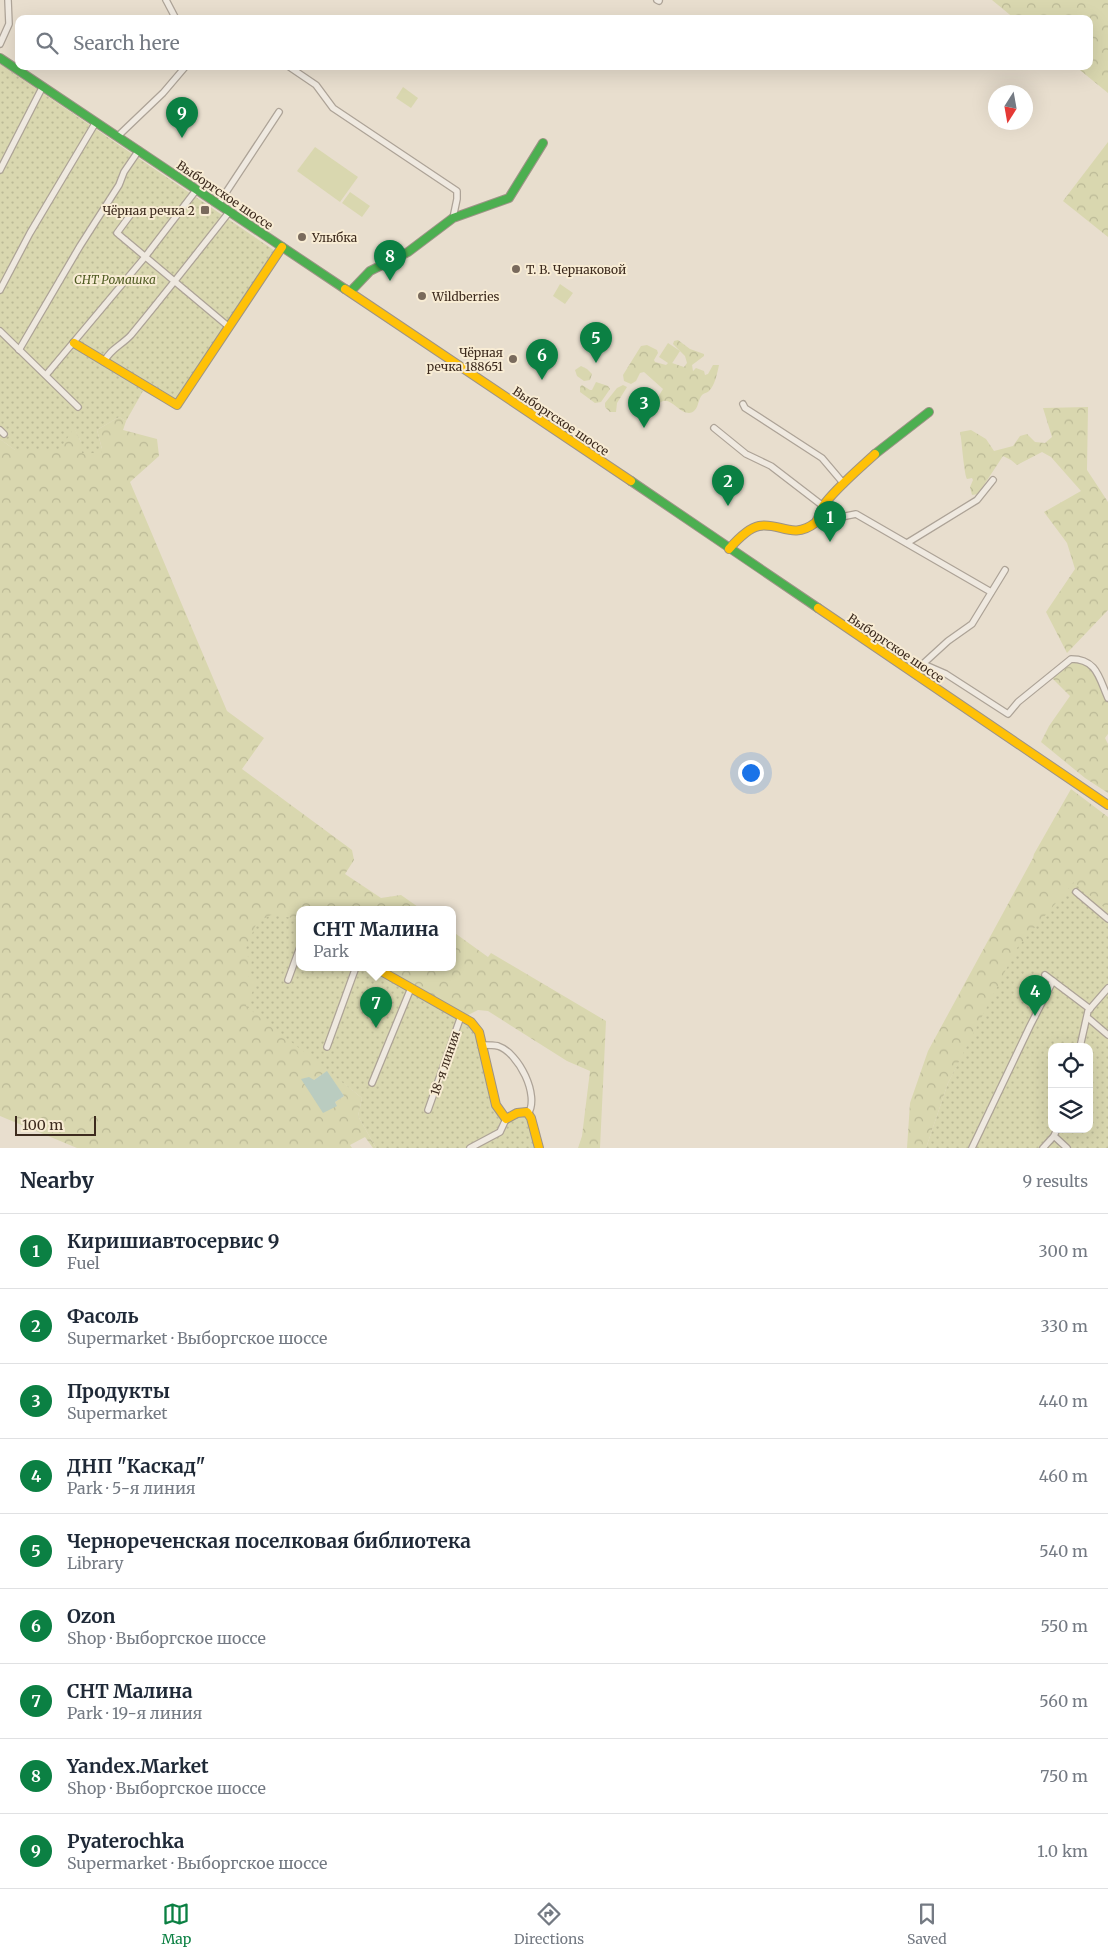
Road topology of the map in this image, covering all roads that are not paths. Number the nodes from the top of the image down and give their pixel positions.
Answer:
1 (8, 0) edge
2 (166, 0) edge
3 (174, 15) edge
4 (0, 44) edge
5 (0, 58) edge
6 (15, 68) edge
7 (18, 70) edge
8 (183, 70) edge
9 (294, 70) edge
10 (43, 86) junction
11 (279, 112) dead end
12 (96, 122) junction
13 (118, 136) junction
14 (543, 142) dead end
15 (139, 150) junction
16 (0, 170) edge
17 (197, 189) junction
18 (219, 203) junction
19 (230, 210) junction
20 (131, 214) dead end
21 (453, 218) junction
22 (282, 247) junction
23 (145, 257) junction
24 (175, 281) junction
25 (0, 290) edge
26 (350, 292) junction
27 (229, 327) junction
28 (0, 331) edge
29 (74, 343) junction
30 (19, 350) junction
31 (104, 362) junction
32 (46, 375) junction
33 (742, 404) dead end
34 (78, 407) dead end
35 (929, 412) dead end
36 (714, 428) dead end
37 (994, 480) dead end
38 (844, 484) junction
39 (823, 506) junction
40 (816, 522) junction
41 (907, 543) junction
42 (729, 549) junction
43 (1005, 570) dead end
44 (991, 592) junction
45 (923, 664) junction
46 (913, 673) junction
47 (1108, 698) edge
48 (1108, 805) edge
49 (1076, 892) dead end
50 (1108, 919) edge
51 (296, 958) edge
52 (355, 971) edge
53 (381, 971) edge
54 (1045, 975) dead end
55 (288, 980) dead end
56 (1053, 981) junction
57 (411, 988) junction
58 (1108, 988) edge
59 (1090, 1009) junction
60 (461, 1016) junction
61 (1088, 1018) junction
62 (1108, 1035) edge
63 (1081, 1043) edge
64 (482, 1045) junction
65 (327, 1047) dead end
66 (372, 1083) dead end
67 (428, 1110) dead end
68 (528, 1114) junction
69 (506, 1119) junction
70 (1055, 1133) edge
71 (1054, 1136) junction
72 (470, 1148) edge
73 (539, 1148) edge
74 (972, 1148) edge
75 (1043, 1148) edge
76 (1067, 1148) edge

1 - 4 street
2 - 3 street
5 - 6 main road, Выборгское шоссе
7 - 10 main road, Выборгское шоссе
8 - 13 street
9 - 21 street
10 - 12 main road, Выборгское шоссе
10 - 16 street
11 - 18 street
12 - 13 main road, Выборгское шоссе
12 - 25 street
13 - 15 main road, Выборгское шоссе
14 - 21 main road
15 - 17 main road, Выборгское шоссе
15 - 30 street
17 - 18 main road, Выборгское шоссе
17 - 23 street
18 - 19 main road, Выборгское шоссе
19 - 22 main road, Выборгское шоссе
19 - 24 street
20 - 23 street
21 - 26 main road
22 - 26 main road, Выборгское шоссе
22 - 27 main road
23 - 24 street
23 - 29 street
24 - 27 street
24 - 31 street
26 - 42 main road, Выборгское шоссе
27 - 31 main road
28 - 30 street
29 - 31 main road
29 - 32 street
30 - 32 street
32 - 34 street
33 - 38 street
35 - 38 main road
36 - 39 street
37 - 41 street
38 - 39 main road
39 - 40 main road
40 - 41 street
40 - 42 main road
41 - 44 street
42 - 46 main road, Выборгское шоссе
43 - 44 street
44 - 45 street
45 - 46 street
45 - 47 street
46 - 48 main road, Выборгское шоссе
49 - 50 street
51 - 55 street
52 - 65 street
53 - 57 main road
54 - 56 street
56 - 59 street
56 - 74 street
57 - 60 main road
57 - 66 street
58 - 59 street
59 - 61 street
60 - 64 main road
60 - 67 street, 18-я линия
61 - 62 street
61 - 63 street
64 - 68 street
64 - 69 main road
68 - 69 main road
68 - 73 main road
69 - 72 street
70 - 71 street
71 - 75 street
71 - 76 street

